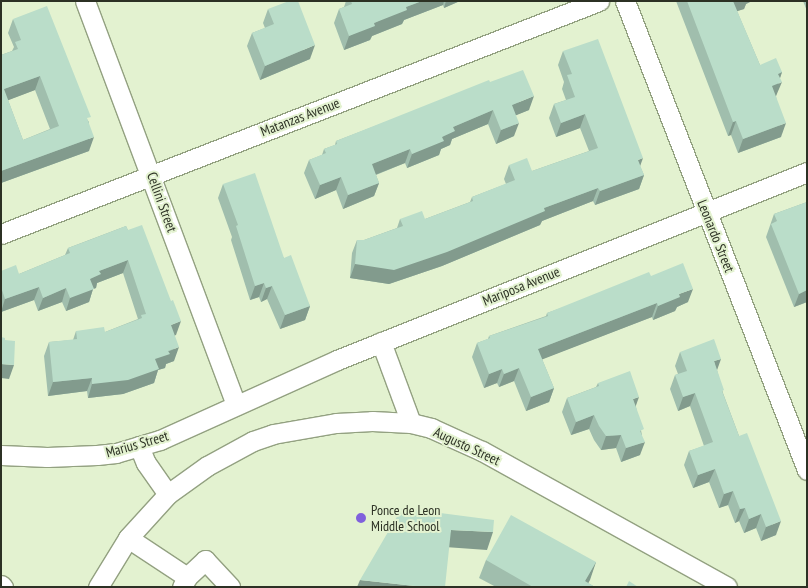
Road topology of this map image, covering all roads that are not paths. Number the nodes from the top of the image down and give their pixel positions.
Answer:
1 (85, 1) edge
2 (599, 1) edge
3 (626, 1) edge
4 (807, 172) edge
5 (152, 174) junction
6 (706, 212) junction
7 (1, 234) edge
8 (381, 342) junction
9 (236, 404) junction
10 (411, 423) junction
11 (139, 446) junction
12 (1, 455) edge
13 (807, 470) edge
14 (168, 494) junction
15 (128, 538) junction
16 (185, 582) edge
17 (98, 587) edge
18 (230, 587) edge
19 (727, 587) edge

1 - 5 street, Cellini Street
2 - 5 street, Matanzas Avenue
3 - 6 street, Leonardo Street
4 - 6 street, Mariposa Avenue
5 - 7 street, Matanzas Avenue
5 - 9 street, Cellini Street
6 - 8 street, Mariposa Avenue
6 - 13 street, Leonardo Street
8 - 9 street, Mariposa Avenue
8 - 10 street
9 - 11 street, Marius Street
10 - 14 street, Augusto Street
10 - 19 street, Augusto Street
11 - 12 street, Marius Street
11 - 14 street
14 - 15 street, Augusto Street
15 - 16 street
15 - 17 street, Augusto Street
16 - 18 street

